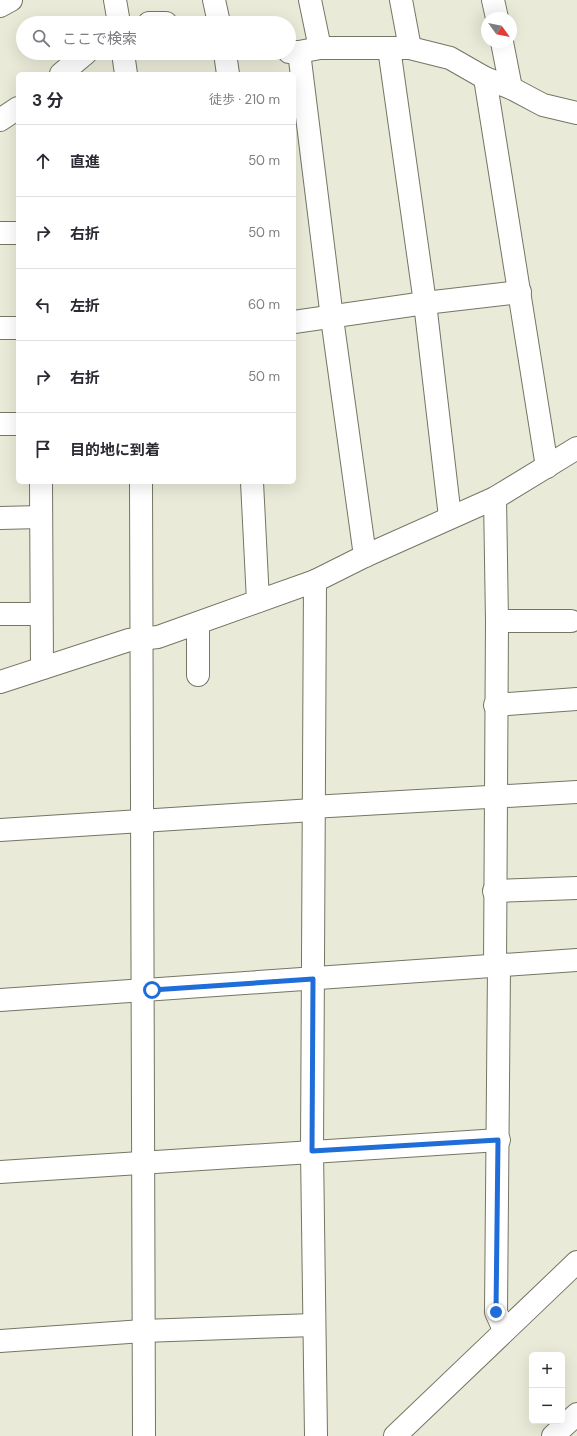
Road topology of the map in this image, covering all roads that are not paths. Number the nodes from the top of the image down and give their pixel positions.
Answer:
1 (11, 0) edge
2 (115, 0) edge
3 (214, 0) edge
4 (310, 0) edge
5 (401, 0) edge
6 (493, 0) edge
7 (0, 6) edge
8 (496, 12) edge
9 (118, 16) edge
10 (217, 16) edge
11 (320, 48) junction
12 (400, 48) junction
13 (503, 48) edge
14 (296, 52) edge
15 (78, 60) edge
16 (124, 60) edge
17 (226, 60) edge
18 (295, 60) edge
19 (63, 72) edge
20 (126, 72) edge
21 (228, 72) edge
22 (485, 78) junction
23 (511, 88) junction
24 (16, 109) edge
25 (577, 113) edge
26 (0, 120) edge
27 (0, 233) edge
28 (16, 233) edge
29 (520, 292) junction
30 (425, 303) junction
31 (332, 318) junction
32 (296, 322) edge
33 (0, 328) edge
34 (16, 328) edge
35 (0, 424) edge
36 (16, 424) edge
37 (577, 448) edge
38 (547, 466) junction
39 (41, 484) edge
40 (141, 484) edge
41 (252, 484) edge
42 (495, 498) junction
43 (41, 517) junction
44 (450, 517) junction
45 (0, 518) edge
46 (365, 556) junction
47 (315, 581) junction
48 (258, 601) junction
49 (0, 614) edge
50 (41, 614) junction
51 (497, 621) junction
52 (571, 621) dead end
53 (198, 624) junction
54 (143, 639) junction
55 (42, 668) junction
56 (198, 675) dead end
57 (0, 682) edge
58 (577, 699) edge
59 (495, 705) junction
60 (577, 792) edge
61 (494, 797) junction
62 (313, 809) junction
63 (142, 822) junction
64 (0, 830) edge
65 (577, 888) edge
66 (494, 892) junction
67 (577, 960) edge
68 (497, 967) junction
69 (313, 979) junction
70 (144, 991) junction
71 (0, 1000) edge
72 (498, 1140) junction
73 (312, 1151) junction
74 (144, 1161) junction
75 (0, 1172) edge
76 (577, 1262) edge
77 (314, 1325) junction
78 (143, 1330) junction
79 (504, 1330) junction
80 (0, 1341) edge
81 (577, 1414) edge
82 (144, 1436) edge
83 (316, 1436) edge
84 (395, 1436) edge
85 (553, 1436) edge

1 - 7 street
2 - 9 street
3 - 10 street
4 - 11 street
5 - 12 street
6 - 8 street
11 - 12 street
11 - 14 street
12 - 22 street
12 - 30 street
13 - 23 street
15 - 19 street
16 - 20 street
17 - 21 street
18 - 31 street
22 - 23 street
22 - 29 street
23 - 25 street
24 - 26 street
27 - 28 street
29 - 30 street
29 - 38 street
30 - 31 street
30 - 44 street
31 - 32 street
31 - 46 street
33 - 34 street
35 - 36 street
37 - 38 street
38 - 42 street
39 - 43 street
40 - 54 street
41 - 48 street
42 - 44 street
42 - 51 street
43 - 45 street
43 - 50 street
44 - 46 street
46 - 47 street
47 - 48 street
47 - 62 street
48 - 53 street
49 - 50 street
50 - 55 street
51 - 52 street
51 - 59 street
53 - 54 street
53 - 56 street
54 - 55 street
54 - 63 street
55 - 57 street
58 - 59 street
59 - 61 street
60 - 61 street
61 - 62 street
61 - 66 street
62 - 63 street
62 - 69 street
63 - 64 street
63 - 70 street
65 - 66 street
66 - 68 street
67 - 68 street
68 - 69 street
68 - 72 street
69 - 70 street
69 - 73 street
70 - 71 street
70 - 74 street
72 - 73 street
72 - 79 street
73 - 74 street
73 - 77 street
74 - 75 street
74 - 78 street
76 - 79 street
77 - 78 street
77 - 83 street
78 - 80 street
78 - 82 street
79 - 84 street
81 - 85 street

